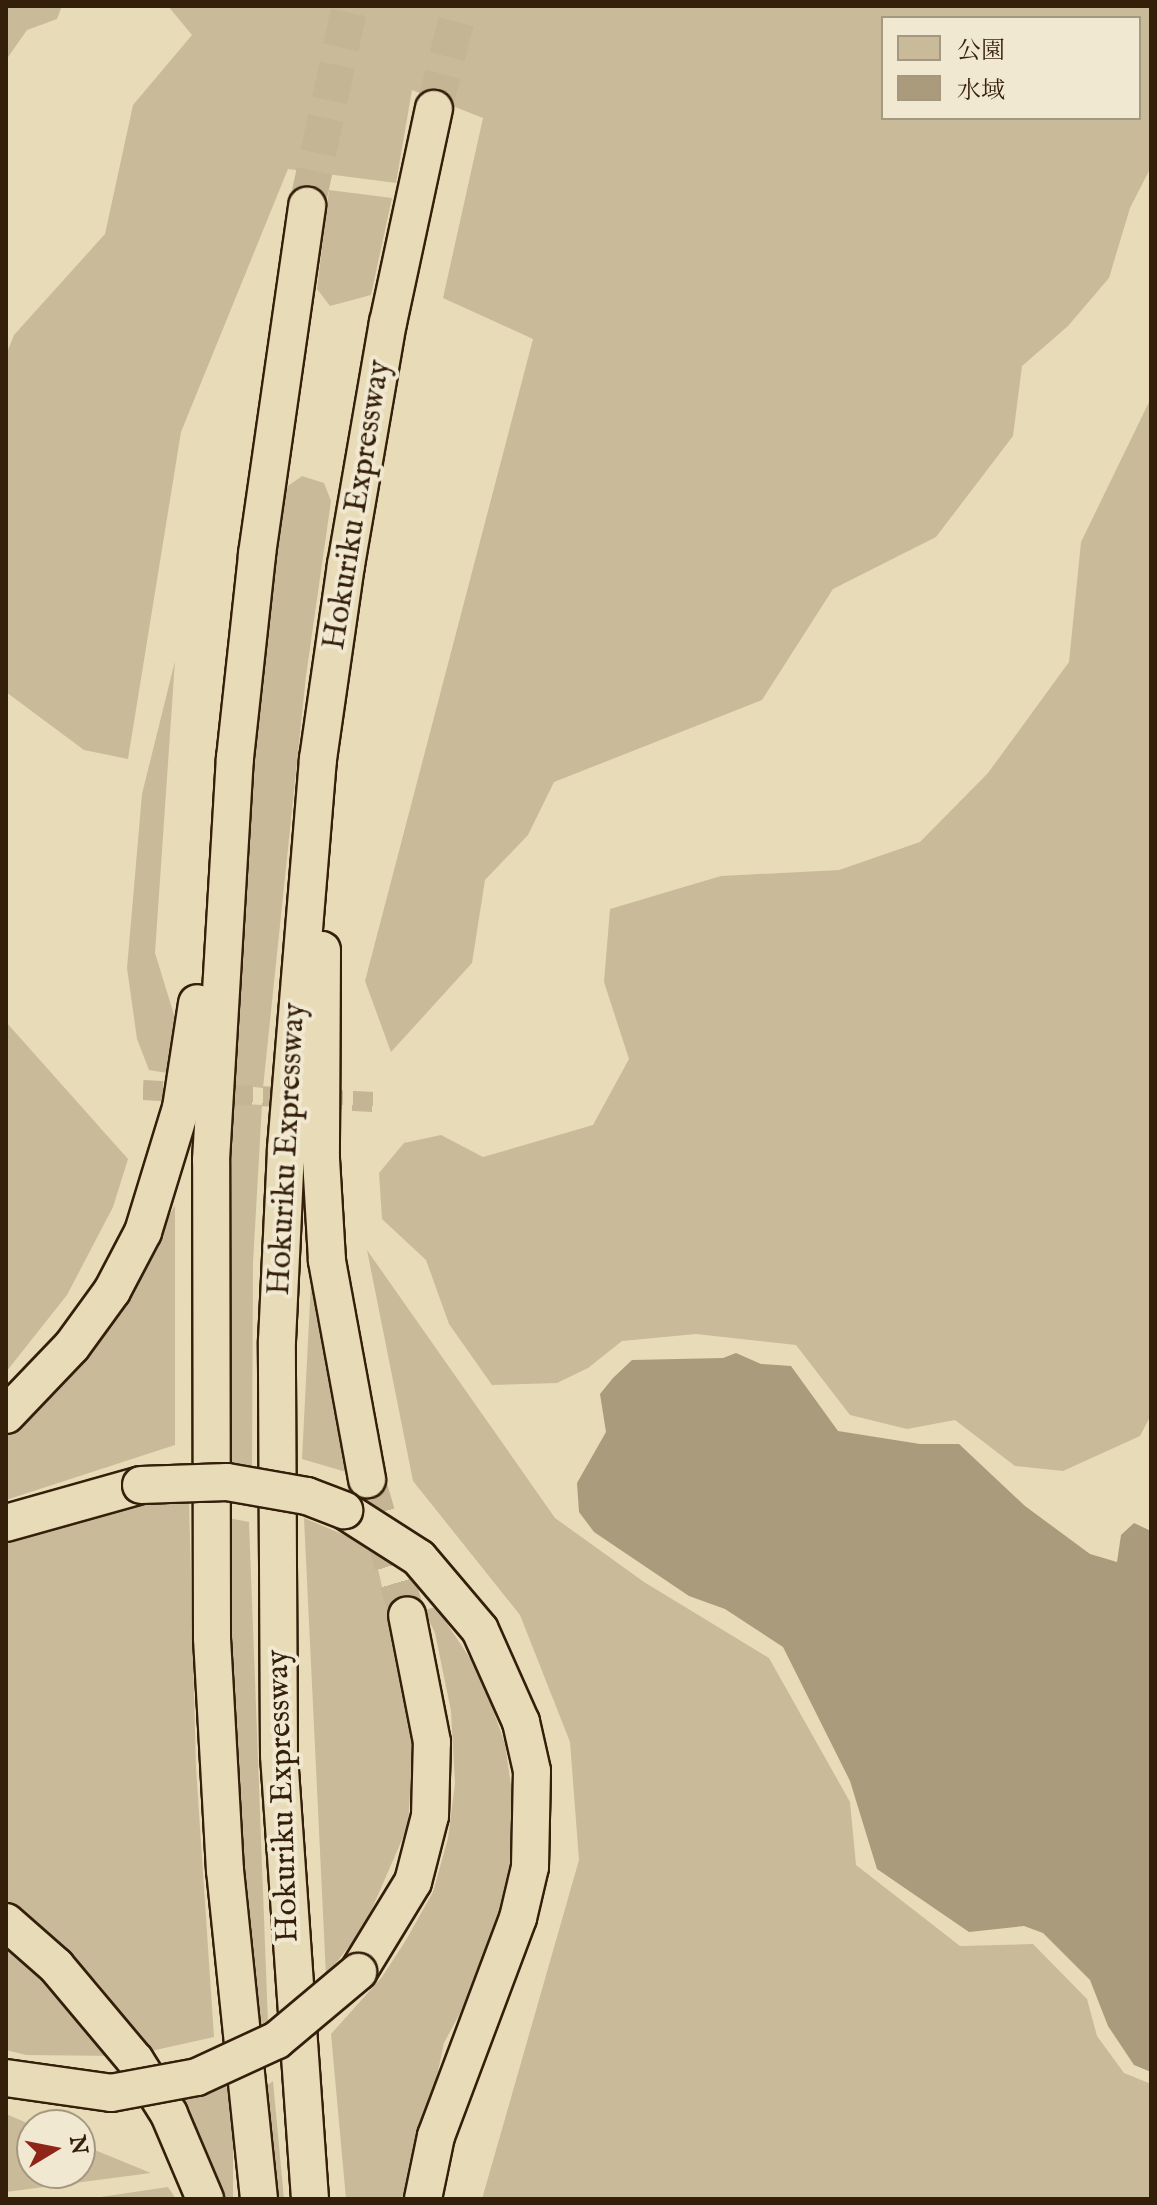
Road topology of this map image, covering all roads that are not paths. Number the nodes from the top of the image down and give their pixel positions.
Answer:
1 (434, 109) tunnel mouth
2 (307, 206) tunnel mouth
3 (280, 382) junction
4 (346, 565) junction
5 (6, 1415) edge
6 (367, 1479) tunnel mouth
7 (6, 1523) edge
8 (407, 1615) tunnel mouth
9 (6, 1922) edge
10 (6, 2078) edge
11 (205, 2199) edge
12 (259, 2199) edge
13 (310, 2199) edge
14 (423, 2199) edge

1 - 4 highway, Hokuriku Expressway
2 - 3 highway, Hokuriku Expressway
3 - 5 highway
3 - 12 highway, Hokuriku Expressway
4 - 6 highway
4 - 13 highway, Hokuriku Expressway
7 - 14 highway, bridge
8 - 10 highway, bridge
9 - 11 highway

